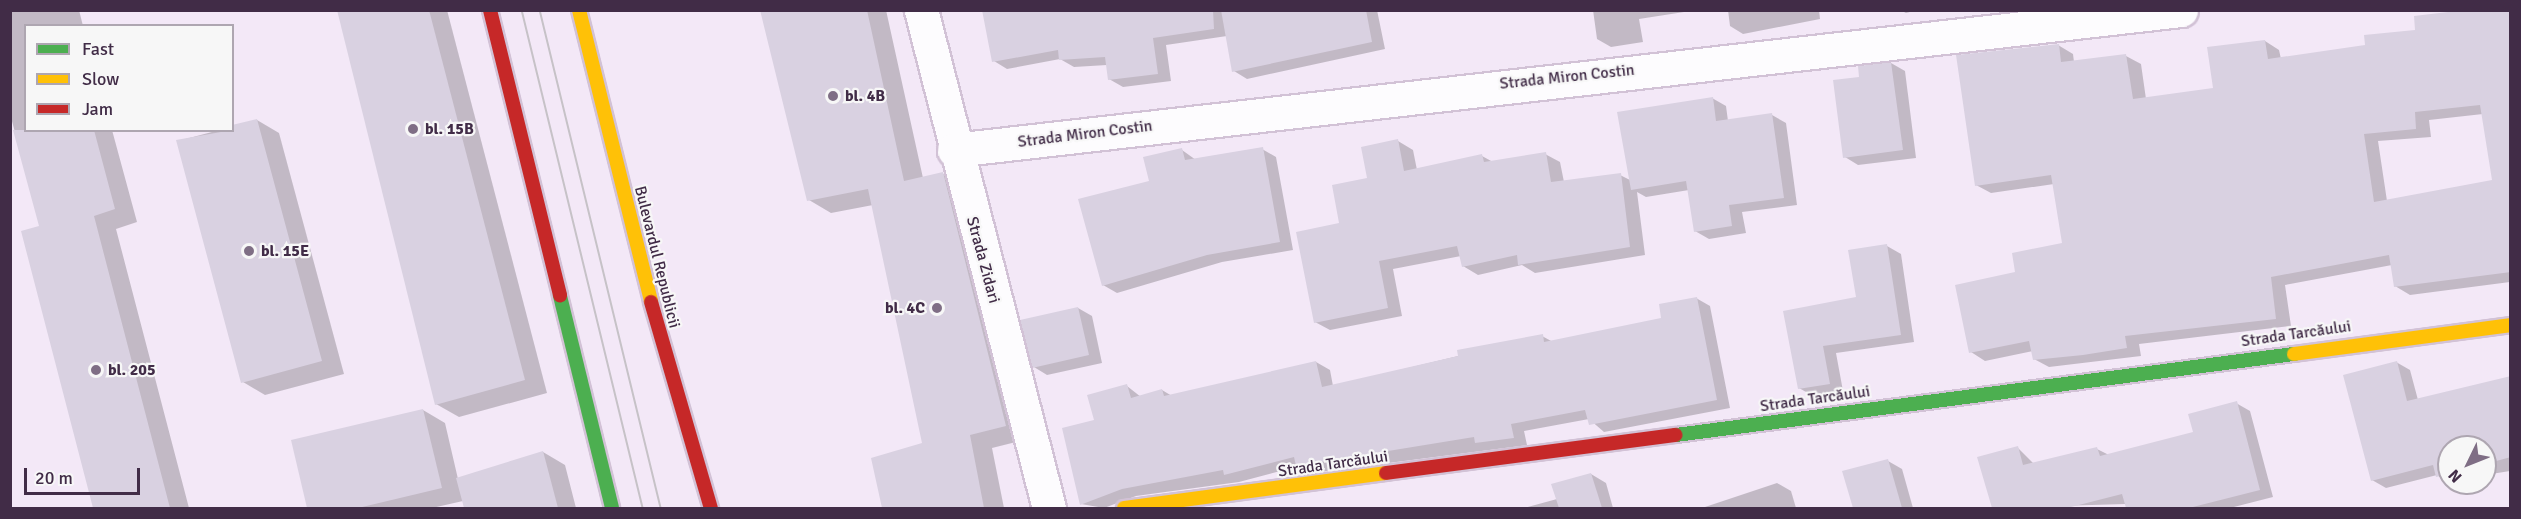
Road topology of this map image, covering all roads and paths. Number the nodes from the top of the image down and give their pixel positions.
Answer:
1 (490, 10) edge
2 (579, 10) edge
3 (921, 10) edge
4 (2181, 10) edge
5 (954, 150) junction
6 (2511, 325) edge
7 (612, 508) edge
8 (711, 508) edge
9 (1049, 508) edge
10 (1124, 508) edge

1 - 7 street
2 - 8 street, Bulevardul Republicii
3 - 5 street, Strada Zidari
4 - 5 street, Strada Miron Costin
5 - 9 street, Strada Zidari
6 - 10 street, Strada Tarcăului

